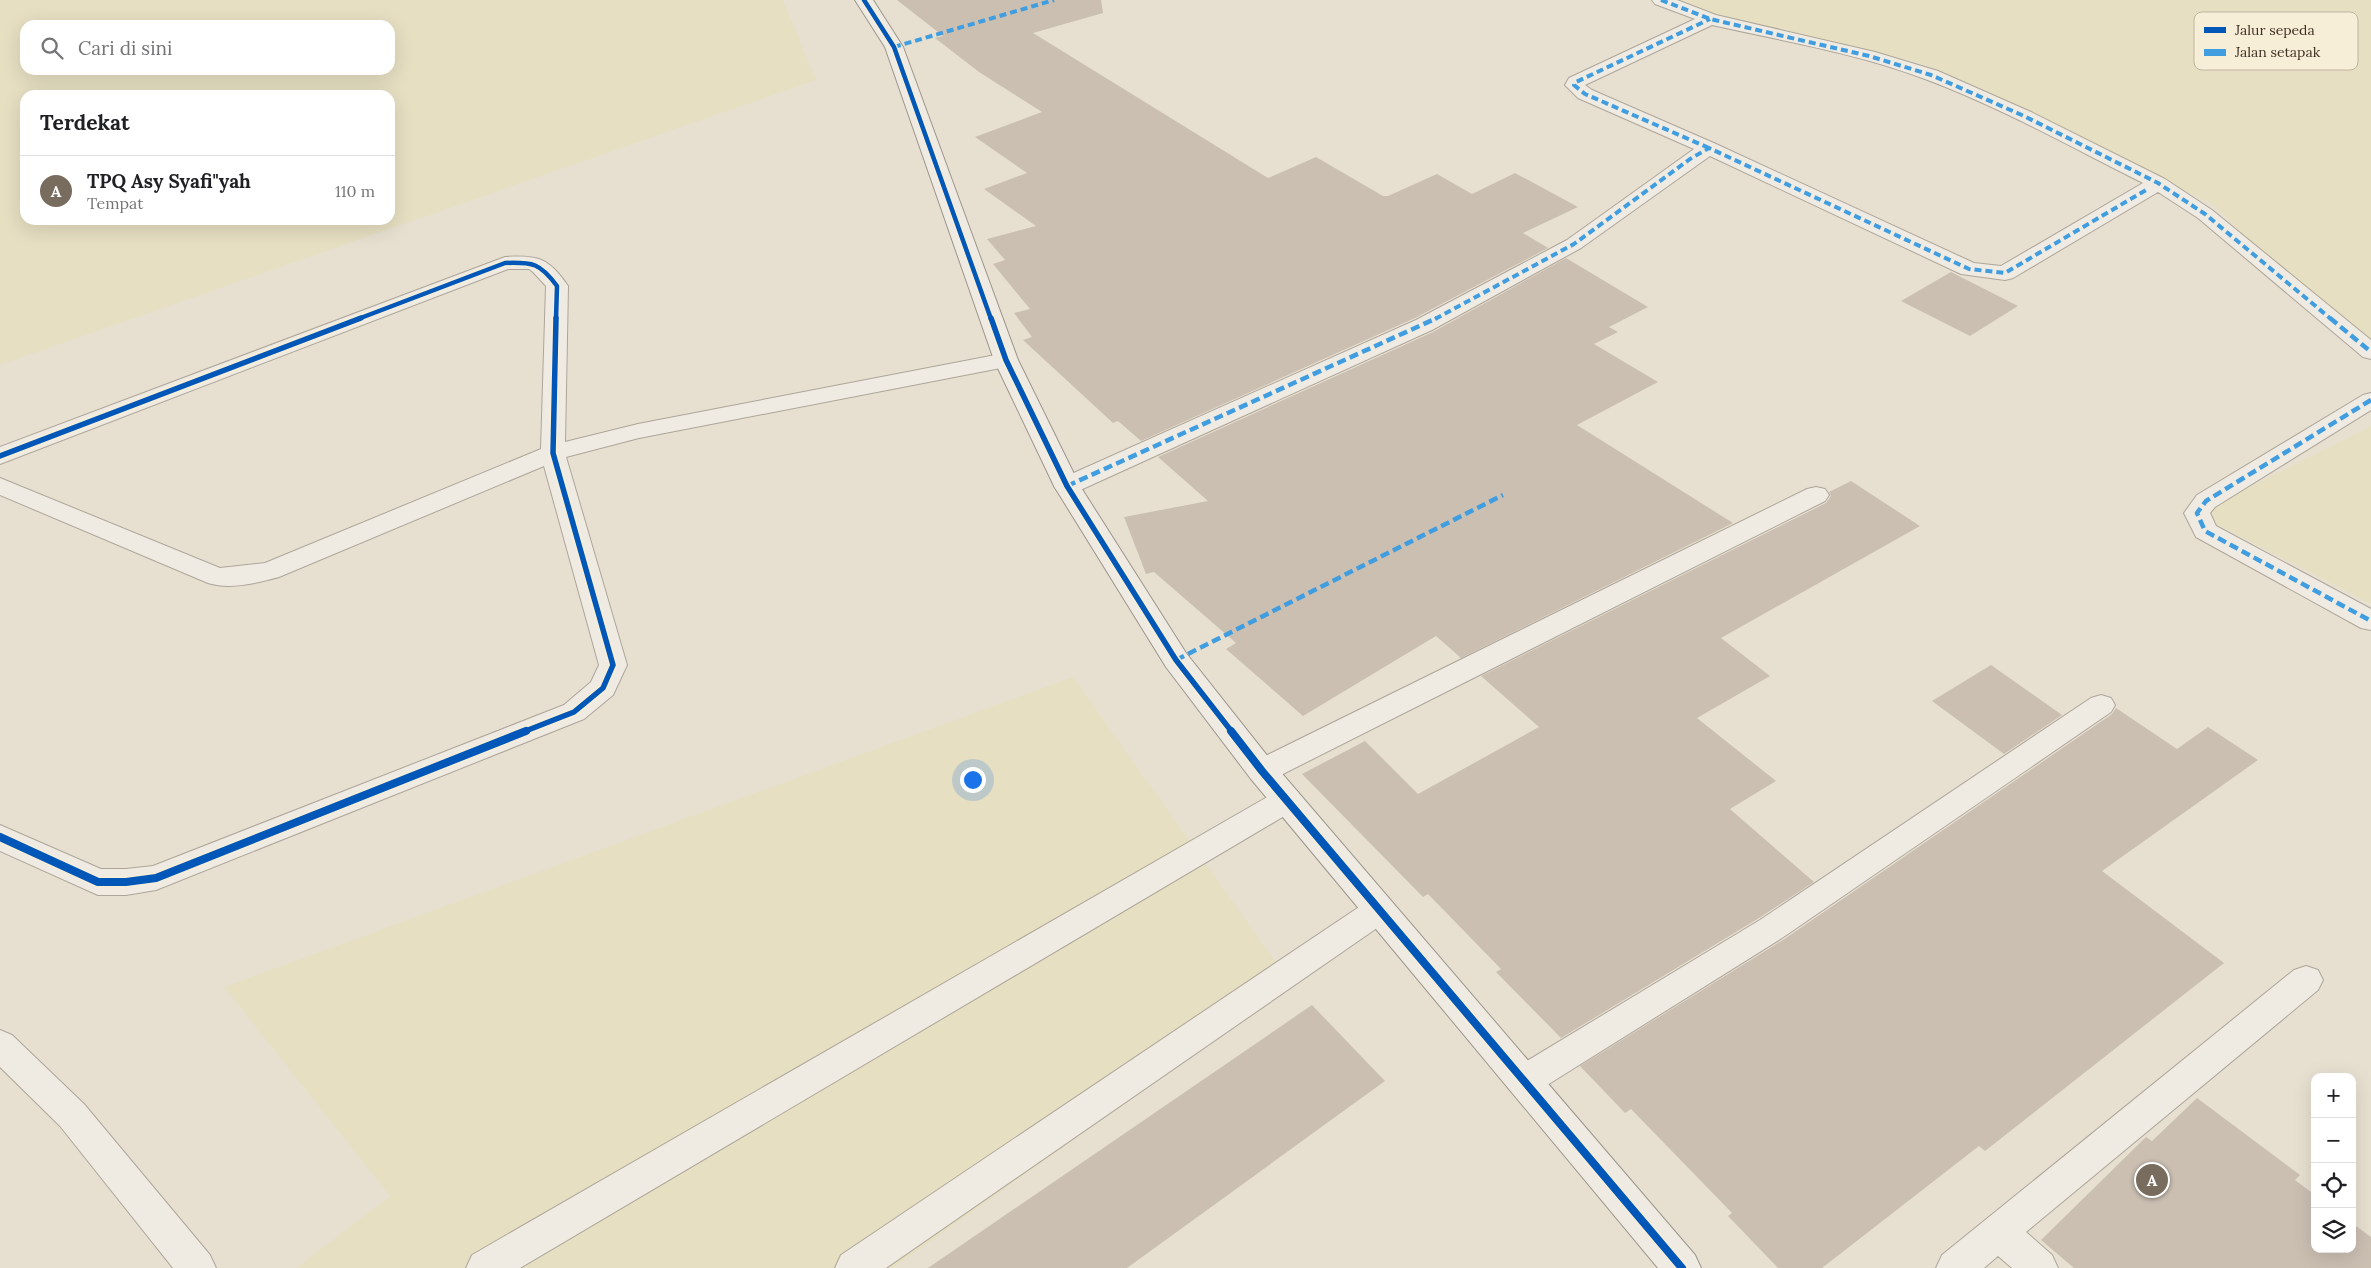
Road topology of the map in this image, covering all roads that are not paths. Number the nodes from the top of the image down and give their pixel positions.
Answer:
1 (864, 0) edge
2 (1661, 0) edge
3 (1710, 19) junction
4 (1709, 148) junction
5 (2152, 186) junction
6 (2371, 352) edge
7 (1006, 360) junction
8 (2371, 400) edge
9 (553, 453) junction
10 (0, 456) edge
11 (0, 486) edge
12 (1067, 486) junction
13 (1816, 495) dead end
14 (2371, 621) edge
15 (2101, 705) dead end
16 (1262, 771) junction
17 (1287, 800) junction
18 (0, 837) edge
19 (1379, 910) junction
20 (2306, 980) dead end
21 (0, 1045) edge
22 (1524, 1081) junction
23 (2000, 1233) junction
24 (197, 1268) edge
25 (485, 1268) edge
26 (854, 1268) edge
27 (1682, 1268) edge
28 (1955, 1268) edge
29 (2039, 1268) edge

1 - 7 street
2 - 3 street
3 - 4 street
3 - 5 street
4 - 5 street
4 - 12 street
5 - 6 street
7 - 9 street
7 - 12 street
8 - 14 street
9 - 10 street
9 - 11 street
9 - 18 street
12 - 16 street
13 - 16 street
15 - 22 street
16 - 17 street
17 - 19 street
17 - 25 street
19 - 22 street
19 - 26 street
20 - 23 street
21 - 24 street
22 - 27 street
23 - 28 street
23 - 29 street

